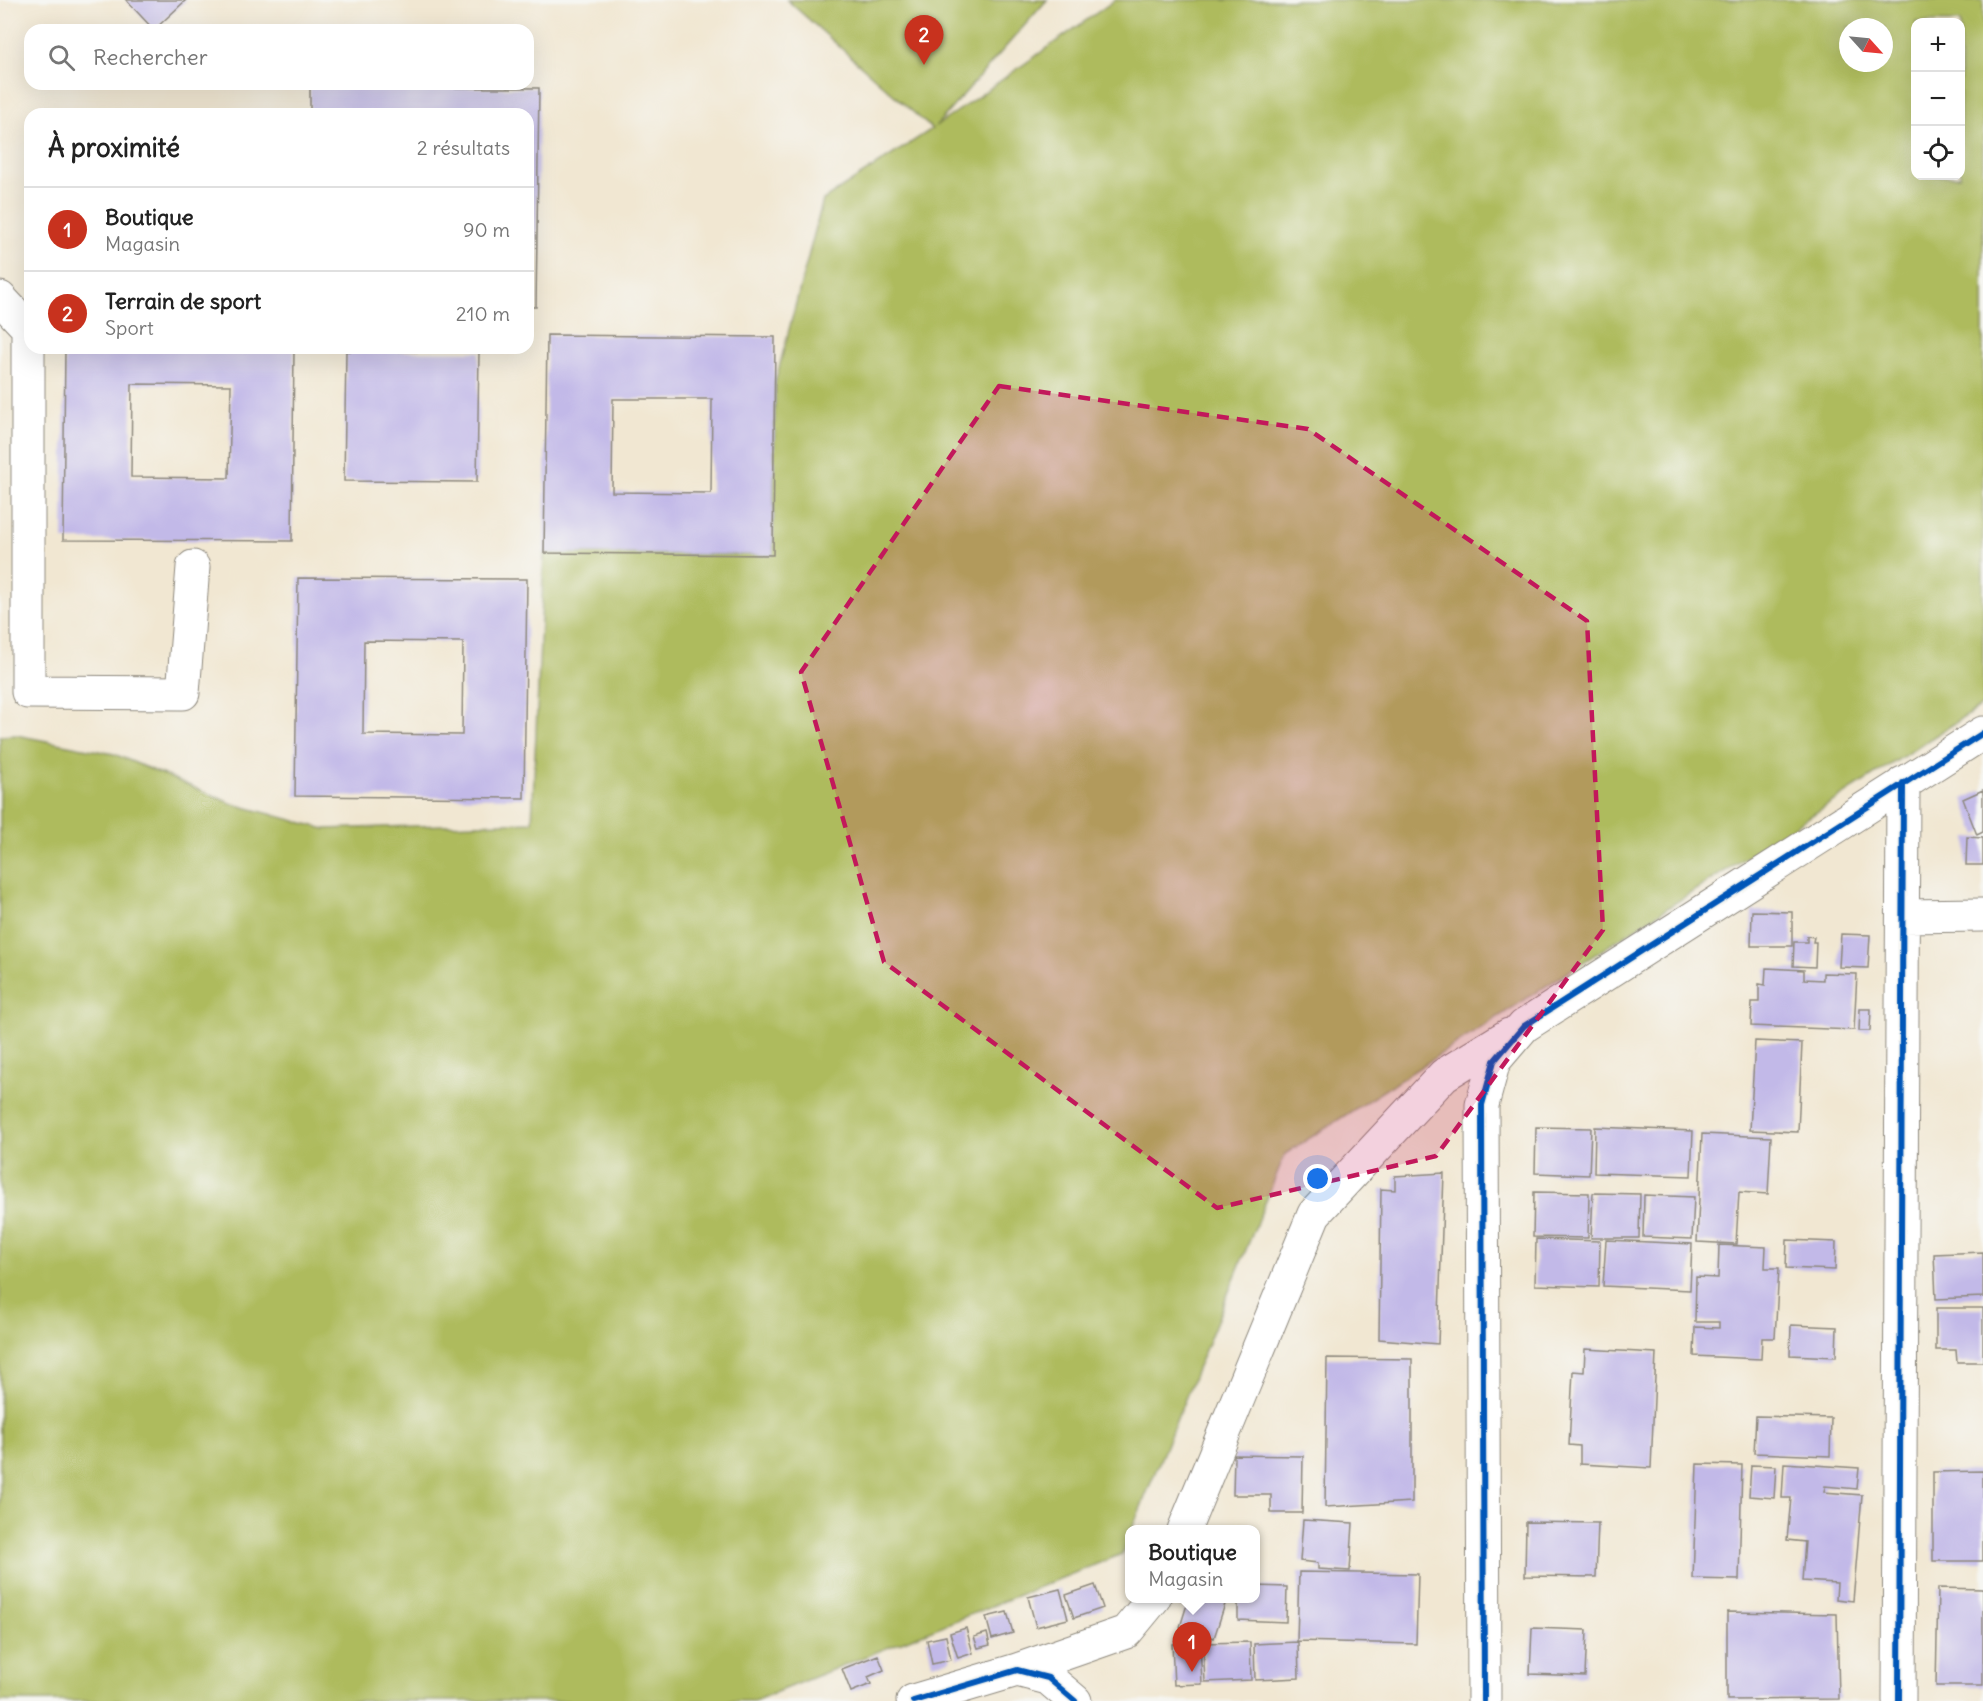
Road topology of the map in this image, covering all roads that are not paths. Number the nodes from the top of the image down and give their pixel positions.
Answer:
1 (0, 298) edge
2 (24, 324) edge
3 (28, 354) edge
4 (193, 567) dead end
5 (1983, 732) edge
6 (1903, 783) junction
7 (1983, 915) edge
8 (1903, 916) junction
9 (1524, 1026) junction
10 (1186, 1525) edge
11 (1151, 1603) edge
12 (1017, 1670) junction
13 (913, 1701) edge
14 (1075, 1701) edge
15 (1484, 1701) edge
16 (1899, 1701) edge

1 - 2 street
3 - 4 street
5 - 6 street
6 - 8 street
6 - 9 street
7 - 8 street
8 - 16 street
9 - 10 street
9 - 15 street
11 - 12 street
12 - 13 street
12 - 14 street

